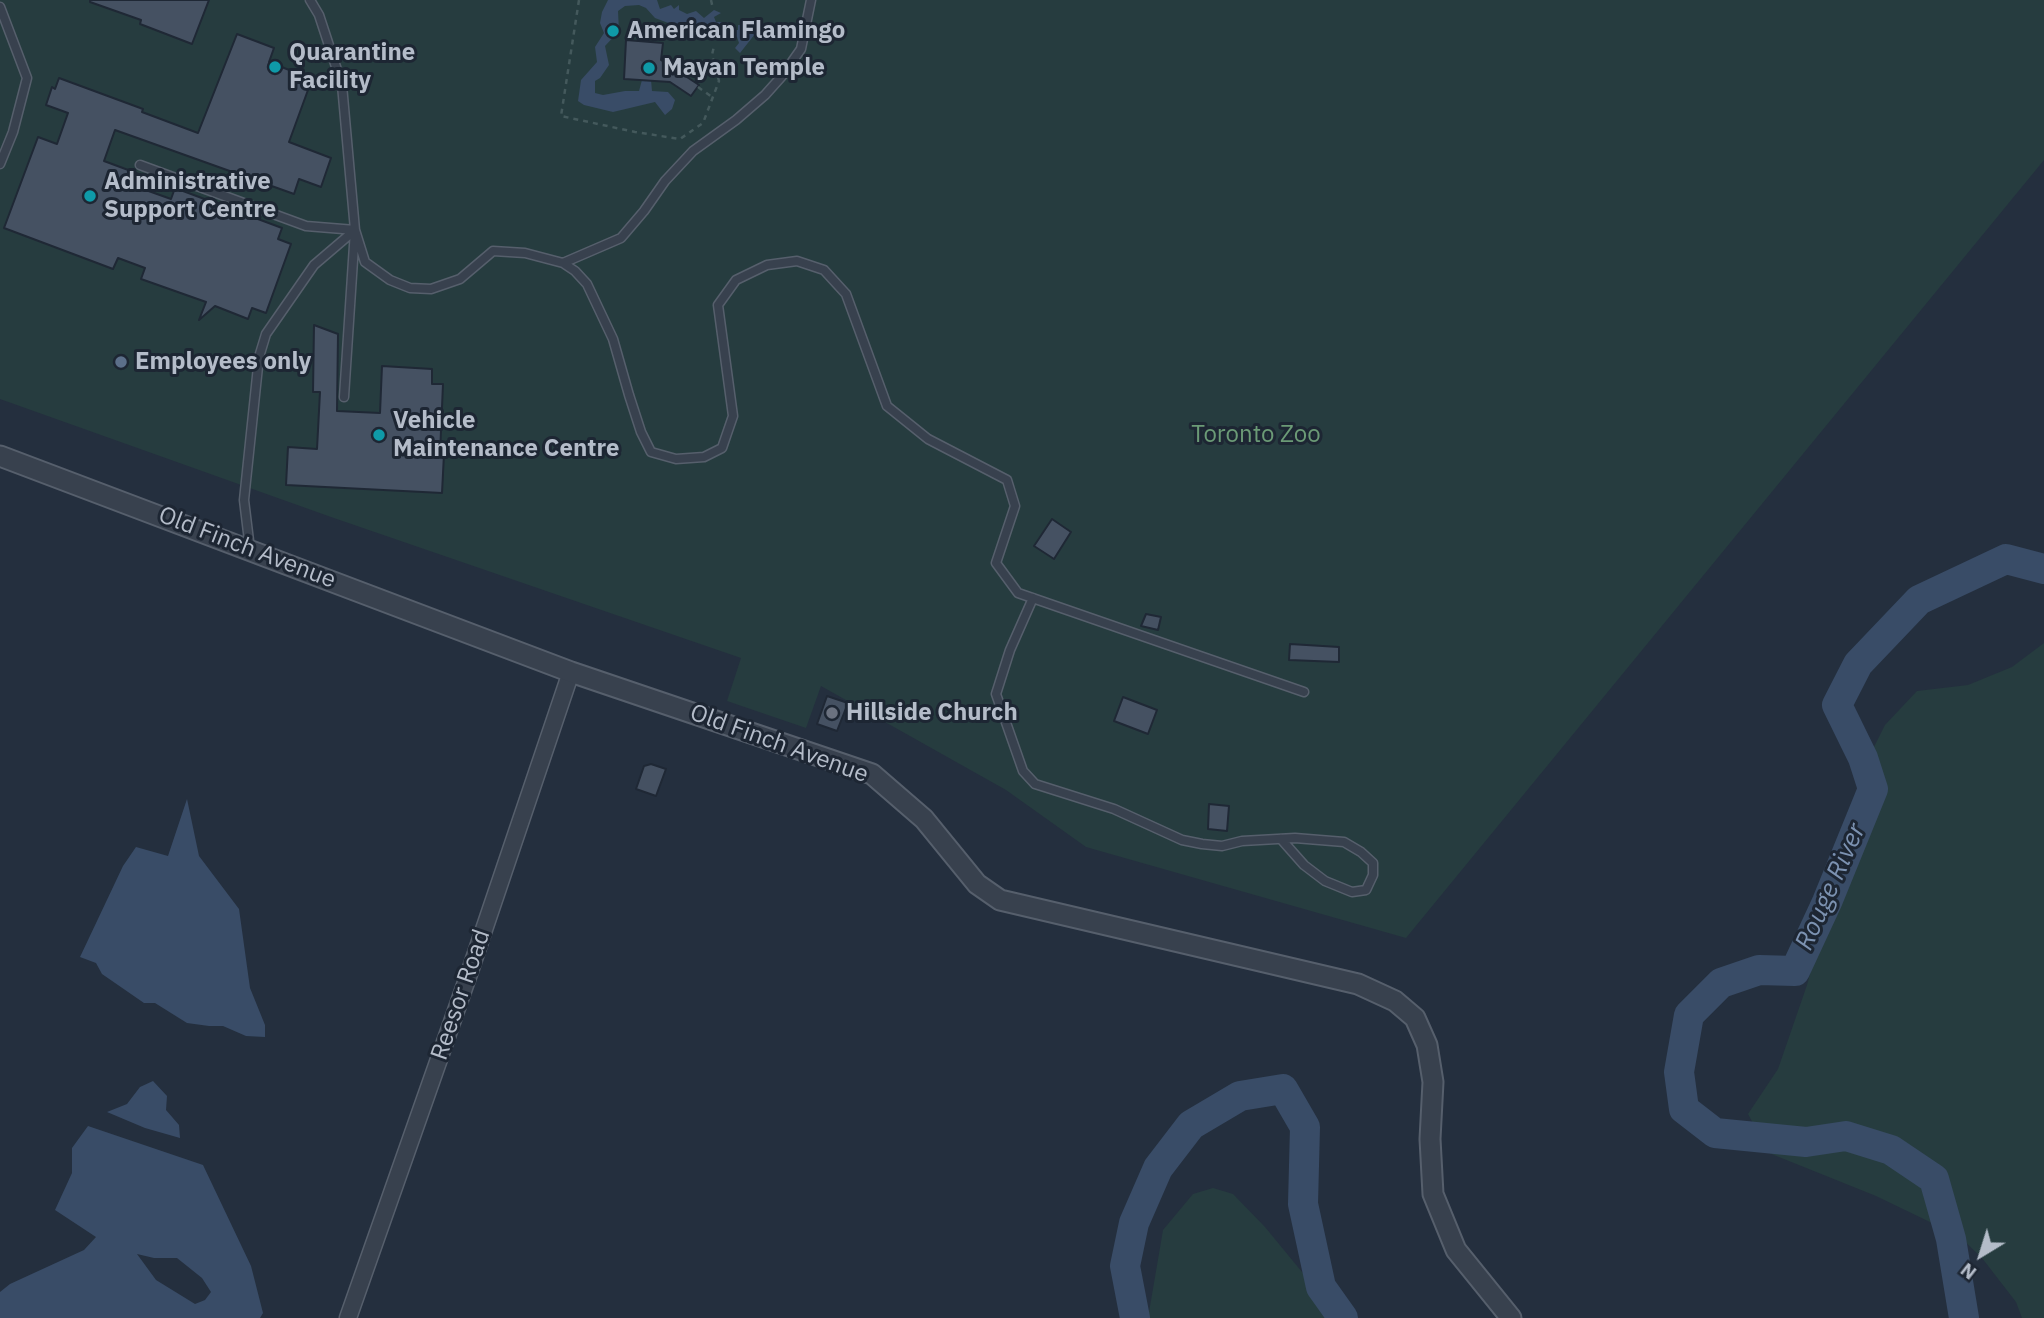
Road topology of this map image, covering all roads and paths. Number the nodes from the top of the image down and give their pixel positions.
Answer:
1 (310, 0) edge
2 (579, 0) edge
3 (711, 0) edge
4 (811, 0) edge
5 (0, 7) edge
6 (713, 9) dead end
7 (714, 46) dead end
8 (698, 87) dead end
9 (712, 97) junction
10 (0, 164) edge
11 (140, 165) dead end
12 (355, 230) junction
13 (563, 263) junction
14 (344, 397) dead end
15 (0, 456) edge
16 (250, 549) junction
17 (1033, 598) junction
18 (571, 672) junction
19 (1304, 692) dead end
20 (1281, 839) junction
21 (348, 1318) edge
22 (1511, 1318) edge

1 - 12 lane
2 - 9 path
3 - 6 path
4 - 13 lane
5 - 10 lane
7 - 9 path
8 - 9 path
11 - 12 lane
12 - 13 lane
12 - 14 lane
12 - 16 lane
13 - 17 lane
15 - 16 street, Old Finch Avenue
16 - 18 street, Old Finch Avenue
17 - 19 lane
17 - 20 lane
18 - 21 street, Reesor Road
18 - 22 street, Old Finch Avenue
20 - 20 lane

